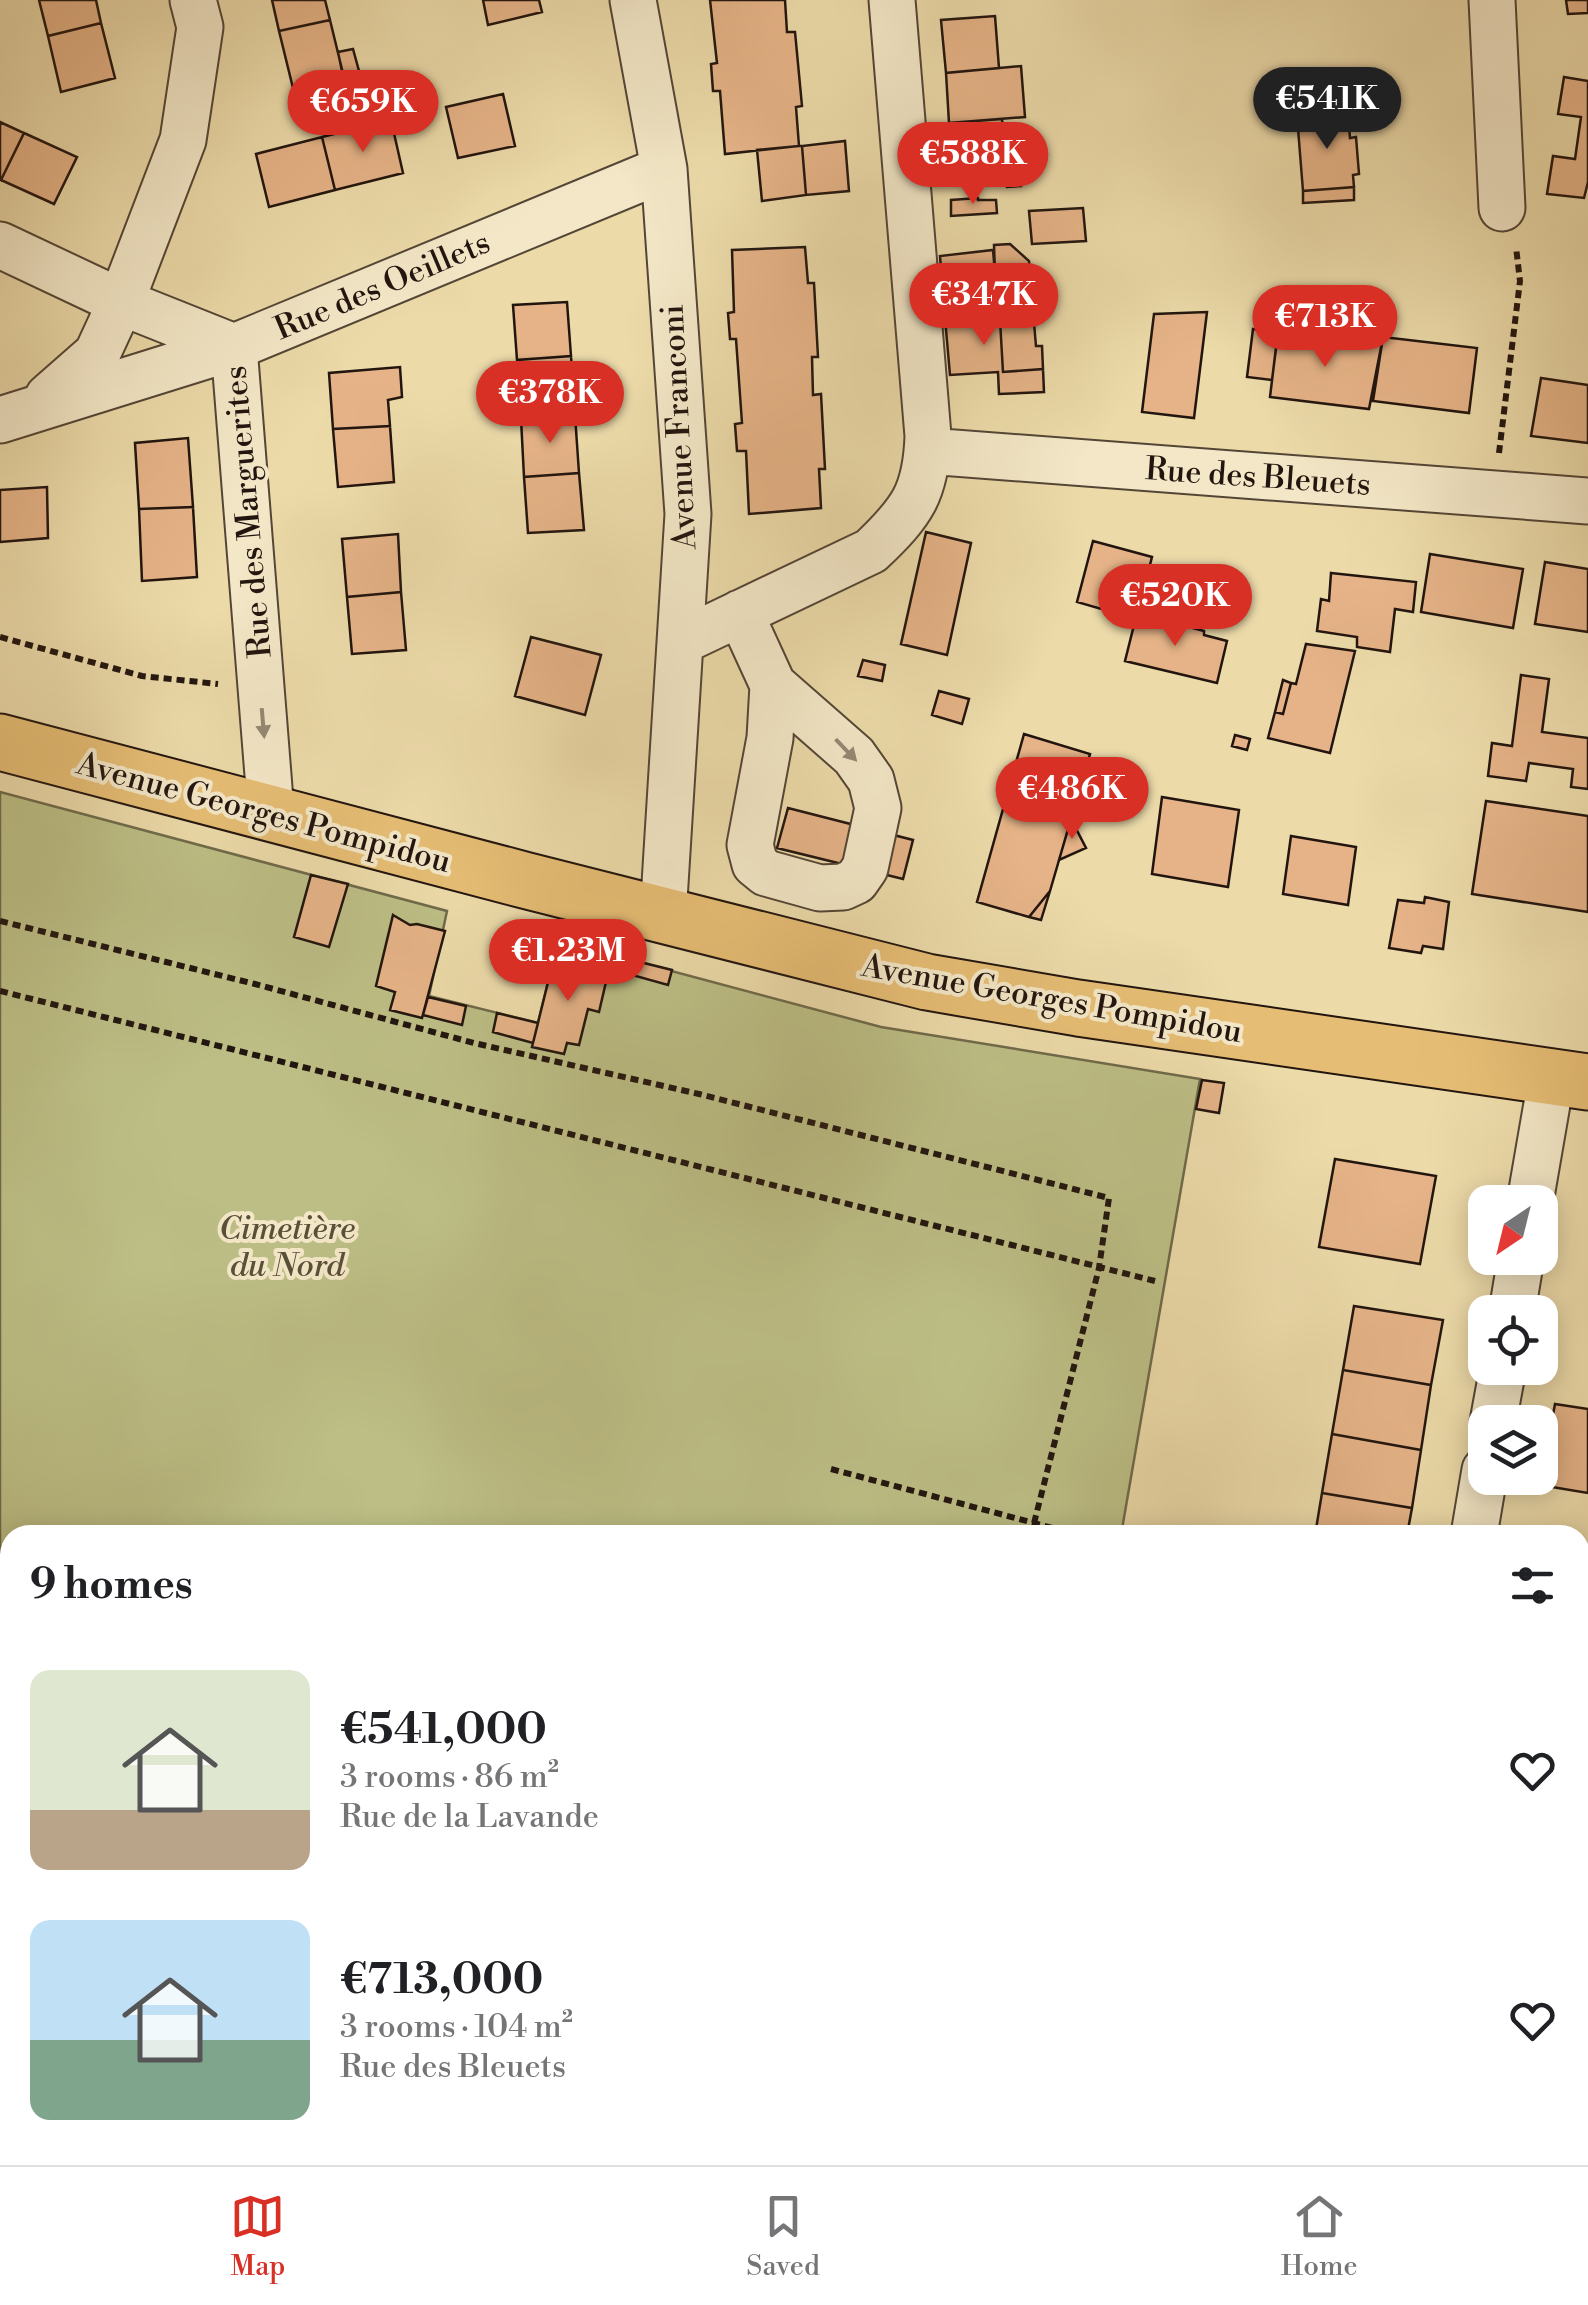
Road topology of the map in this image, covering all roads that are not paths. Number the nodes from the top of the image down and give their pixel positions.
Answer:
1 (193, 0) edge
2 (633, 0) edge
3 (892, 0) edge
4 (1492, 0) edge
5 (664, 169) junction
6 (1502, 208) road end
7 (0, 244) edge
8 (121, 302) junction
9 (234, 347) junction
10 (19, 413) edge
11 (928, 451) junction
12 (1588, 502) edge
13 (740, 613) junction
14 (680, 642) junction
15 (773, 685) dead end
16 (0, 742) edge
17 (271, 814) junction
18 (663, 916) junction
19 (1570, 1078) edge
20 (1535, 1185) edge
21 (1481, 1495) edge
22 (1476, 1525) edge

1 - 8 street
2 - 5 street, Avenue Franconi
3 - 11 street
4 - 6 street
5 - 9 street, Rue des Oeillets
5 - 14 street, Avenue Franconi
7 - 8 street, Rue des Marguerites
8 - 9 street, Rue des Marguerites
8 - 10 street, Rue des Oeillets
9 - 10 street, Rue des Oeillets
9 -> 17 street, Rue des Marguerites
11 - 12 street, Rue des Bleuets
11 - 13 street
13 - 14 street
13 - 15 street
14 - 18 street, Avenue Franconi
16 - 17 main road, Avenue Georges Pompidou
17 - 18 main road, Avenue Georges Pompidou
18 - 19 main road, Avenue Georges Pompidou
19 - 20 street
21 - 22 street

